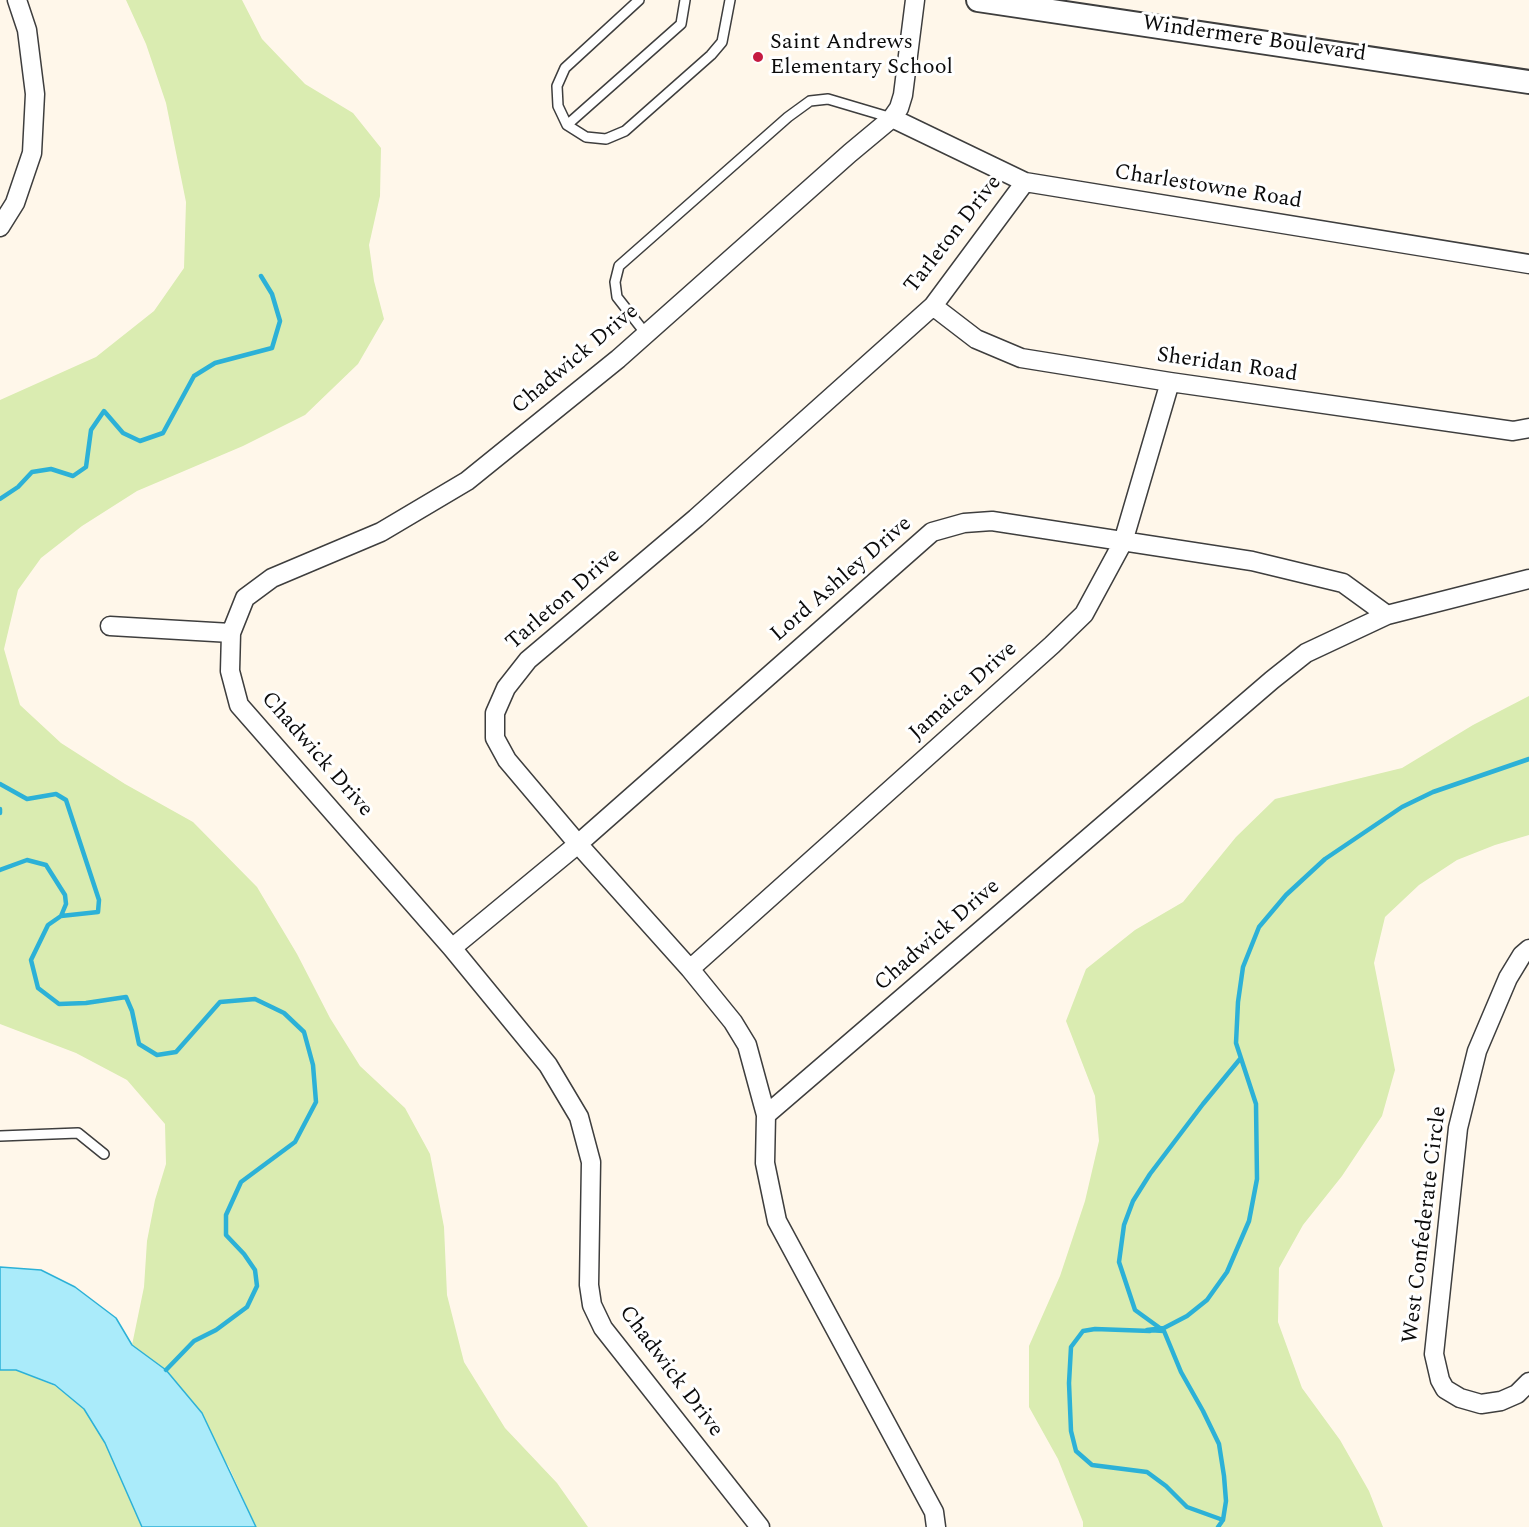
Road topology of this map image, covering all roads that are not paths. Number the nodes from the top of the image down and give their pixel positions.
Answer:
1 (17, 0) edge
2 (639, 0) edge
3 (686, 0) edge
4 (730, 0) edge
5 (915, 0) edge
6 (978, 0) edge
7 (1529, 82) edge
8 (892, 118) junction
9 (567, 125) junction
10 (1025, 182) junction
11 (0, 227) edge
12 (1529, 264) edge
13 (933, 306) junction
14 (646, 334) junction
15 (1170, 382) junction
16 (1529, 428) edge
17 (1123, 542) junction
18 (1529, 579) edge
19 (1387, 615) junction
20 (110, 626) dead end
21 (231, 633) junction
22 (578, 844) junction
23 (452, 948) junction
24 (1529, 949) edge
25 (690, 969) junction
26 (766, 1115) junction
27 (0, 1136) edge
28 (104, 1154) dead end
29 (1529, 1382) edge
30 (760, 1527) edge
31 (936, 1527) edge

1 - 11 street
2 - 9 lane
3 - 9 lane
4 - 9 lane
5 - 8 street, Chadwick Drive
6 - 7 street, Windermere Boulevard
8 - 10 street, Charlestowne Road
8 - 14 street, Chadwick Drive
8 - 14 lane
10 - 12 street, Charlestowne Road
10 - 13 street, Tarleton Drive
13 - 15 street, Sheridan Road
13 - 22 street, Tarleton Drive
14 - 21 street, Chadwick Drive
15 - 16 street, Sheridan Road
15 - 17 street, Jamaica Drive
17 - 19 street, Lord Ashley Drive
17 - 22 street, Lord Ashley Drive
17 - 25 street, Jamaica Drive
18 - 19 street, Chadwick Drive
19 - 26 street, Chadwick Drive
20 - 21 street
21 - 23 street, Chadwick Drive
22 - 23 street, Lord Ashley Drive
22 - 25 street, Tarleton Drive
23 - 30 street, Chadwick Drive
24 - 29 street, West Confederate Circle
25 - 26 street, Tarleton Drive
26 - 31 street
27 - 28 lane

